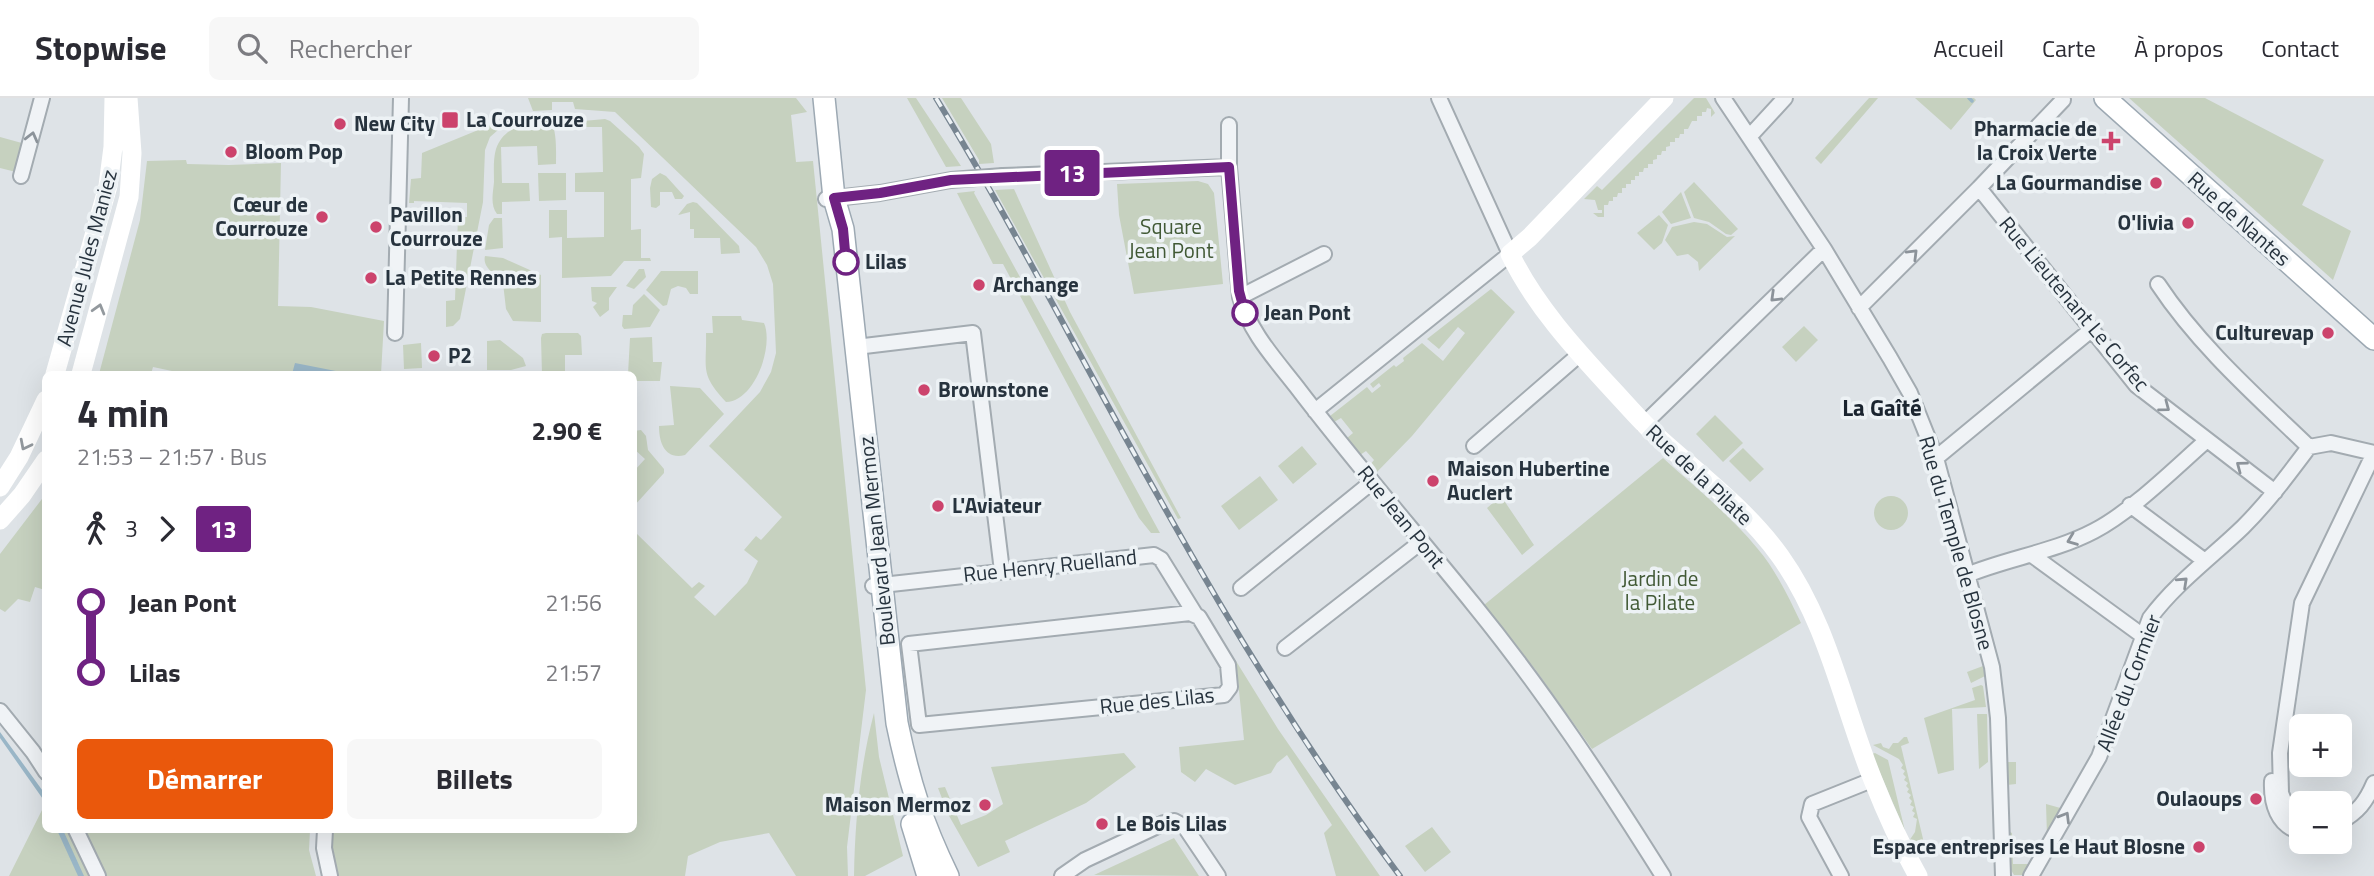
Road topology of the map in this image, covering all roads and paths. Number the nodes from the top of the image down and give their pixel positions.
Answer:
1 (42, 98) edge
2 (114, 98) edge
3 (128, 98) edge
4 (401, 98) edge
5 (812, 98) edge
6 (822, 98) edge
7 (1439, 98) edge
8 (1664, 98) edge
9 (1723, 98) edge
10 (1784, 98) edge
11 (2105, 98) edge
12 (2063, 100) dead end
13 (1229, 125) dead end
14 (1750, 136) junction
15 (1229, 167) junction
16 (21, 176) dead end
17 (1979, 188) junction
18 (829, 199) junction
19 (1824, 249) junction
20 (1324, 254) dead end
21 (1510, 254) junction
22 (2158, 284) dead end
23 (1240, 297) junction
24 (1859, 308) junction
25 (2091, 330) junction
26 (395, 333) dead end
27 (2374, 339) edge
28 (856, 347) junction
29 (1580, 354) junction
30 (56, 371) edge
31 (82, 371) edge
32 (42, 408) edge
33 (1315, 411) junction
34 (1644, 424) junction
35 (2207, 440) junction
36 (1474, 446) dead end
37 (2309, 447) junction
38 (2374, 453) edge
39 (1936, 458) junction
40 (42, 466) edge
41 (1372, 482) junction
42 (0, 487) edge
43 (2275, 492) junction
44 (2130, 505) junction
45 (0, 520) edge
46 (1421, 542) junction
47 (2032, 555) junction
48 (2205, 561) junction
49 (1002, 571) junction
50 (1966, 575) junction
51 (878, 585) junction
52 (1241, 587) dead end
53 (1195, 614) junction
54 (2143, 636) junction
55 (1285, 648) dead end
56 (0, 710) edge
57 (2280, 752) junction
58 (42, 766) edge
59 (1872, 780) junction
60 (2374, 783) edge
61 (2289, 810) edge
62 (2352, 814) edge
63 (2289, 826) edge
64 (78, 833) edge
65 (325, 833) edge
66 (99, 876) edge
67 (330, 876) edge
68 (928, 876) edge
69 (948, 876) edge
70 (1062, 876) edge
71 (1218, 876) edge
72 (1663, 876) edge
73 (1841, 876) edge
74 (1918, 876) edge
75 (2003, 876) edge
76 (2031, 876) edge

16 -> 1 street
2 - 30 street, Avenue Jules Maniez
31 -> 3 street, Avenue Jules Maniez
4 - 26 street
5 - 18 main road, Boulevard Jean Mermoz
6 - 18 main road, Boulevard Jean Mermoz
7 - 21 street, Rue de la Pilate
8 - 21 street
9 - 14 street, Rue du Temple de Blosne
10 - 14 street
11 - 27 main road, Rue de Nantes
12 - 17 street
13 - 15 street, Rue Jean Pont
14 - 19 street, Rue du Temple de Blosne
15 - 18 street, bridge
15 - 23 street, Rue Jean Pont
24 -> 17 street
17 - 25 street, Rue Lieutenant Le Corfec
18 - 28 main road, Boulevard Jean Mermoz
18 - 51 main road, Boulevard Jean Mermoz
19 - 24 street, Rue du Temple de Blosne
19 -> 34 street
20 - 23 street
21 - 29 street, Rue de la Pilate
21 - 33 street
22 - 37 street
23 - 33 street, Rue Jean Pont
24 - 39 street, Rue du Temple de Blosne
25 -> 35 street, Rue Lieutenant Le Corfec
25 - 39 street
28 - 49 street
28 - 51 main road, Boulevard Jean Mermoz
29 - 34 street, Rue de la Pilate
29 - 36 street
32 -> 42 street
33 - 41 street, Rue Jean Pont
34 - 59 street, Rue de la Pilate
43 -> 35 street, Rue Lieutenant Le Corfec
35 - 44 street
37 - 38 street
37 - 43 street, Allée du Cormier
38 - 57 street
39 - 50 street, Rue du Temple de Blosne
40 - 45 street
41 - 46 street, Rue Jean Pont
41 - 52 street
43 - 48 street, Allée du Cormier
44 -> 47 street
44 - 48 street
46 - 55 street
46 - 72 street, Rue Jean Pont
47 - 50 street
47 - 54 street
54 -> 48 street, Allée du Cormier
49 - 51 street, Rue Henry Ruelland
49 - 53 street, Rue Henry Ruelland
50 - 75 street, Rue du Temple de Blosne
51 - 68 main road, Boulevard Jean Mermoz
51 - 69 main road, Boulevard Jean Mermoz
53 - 53 street, Rue des Lilas
76 -> 54 street, Allée du Cormier
56 - 58 street
57 - 61 street
57 - 63 street
59 - 73 street
59 - 74 street, Rue de la Pilate
60 - 62 street
64 - 66 street
65 - 67 street
70 - 71 street

